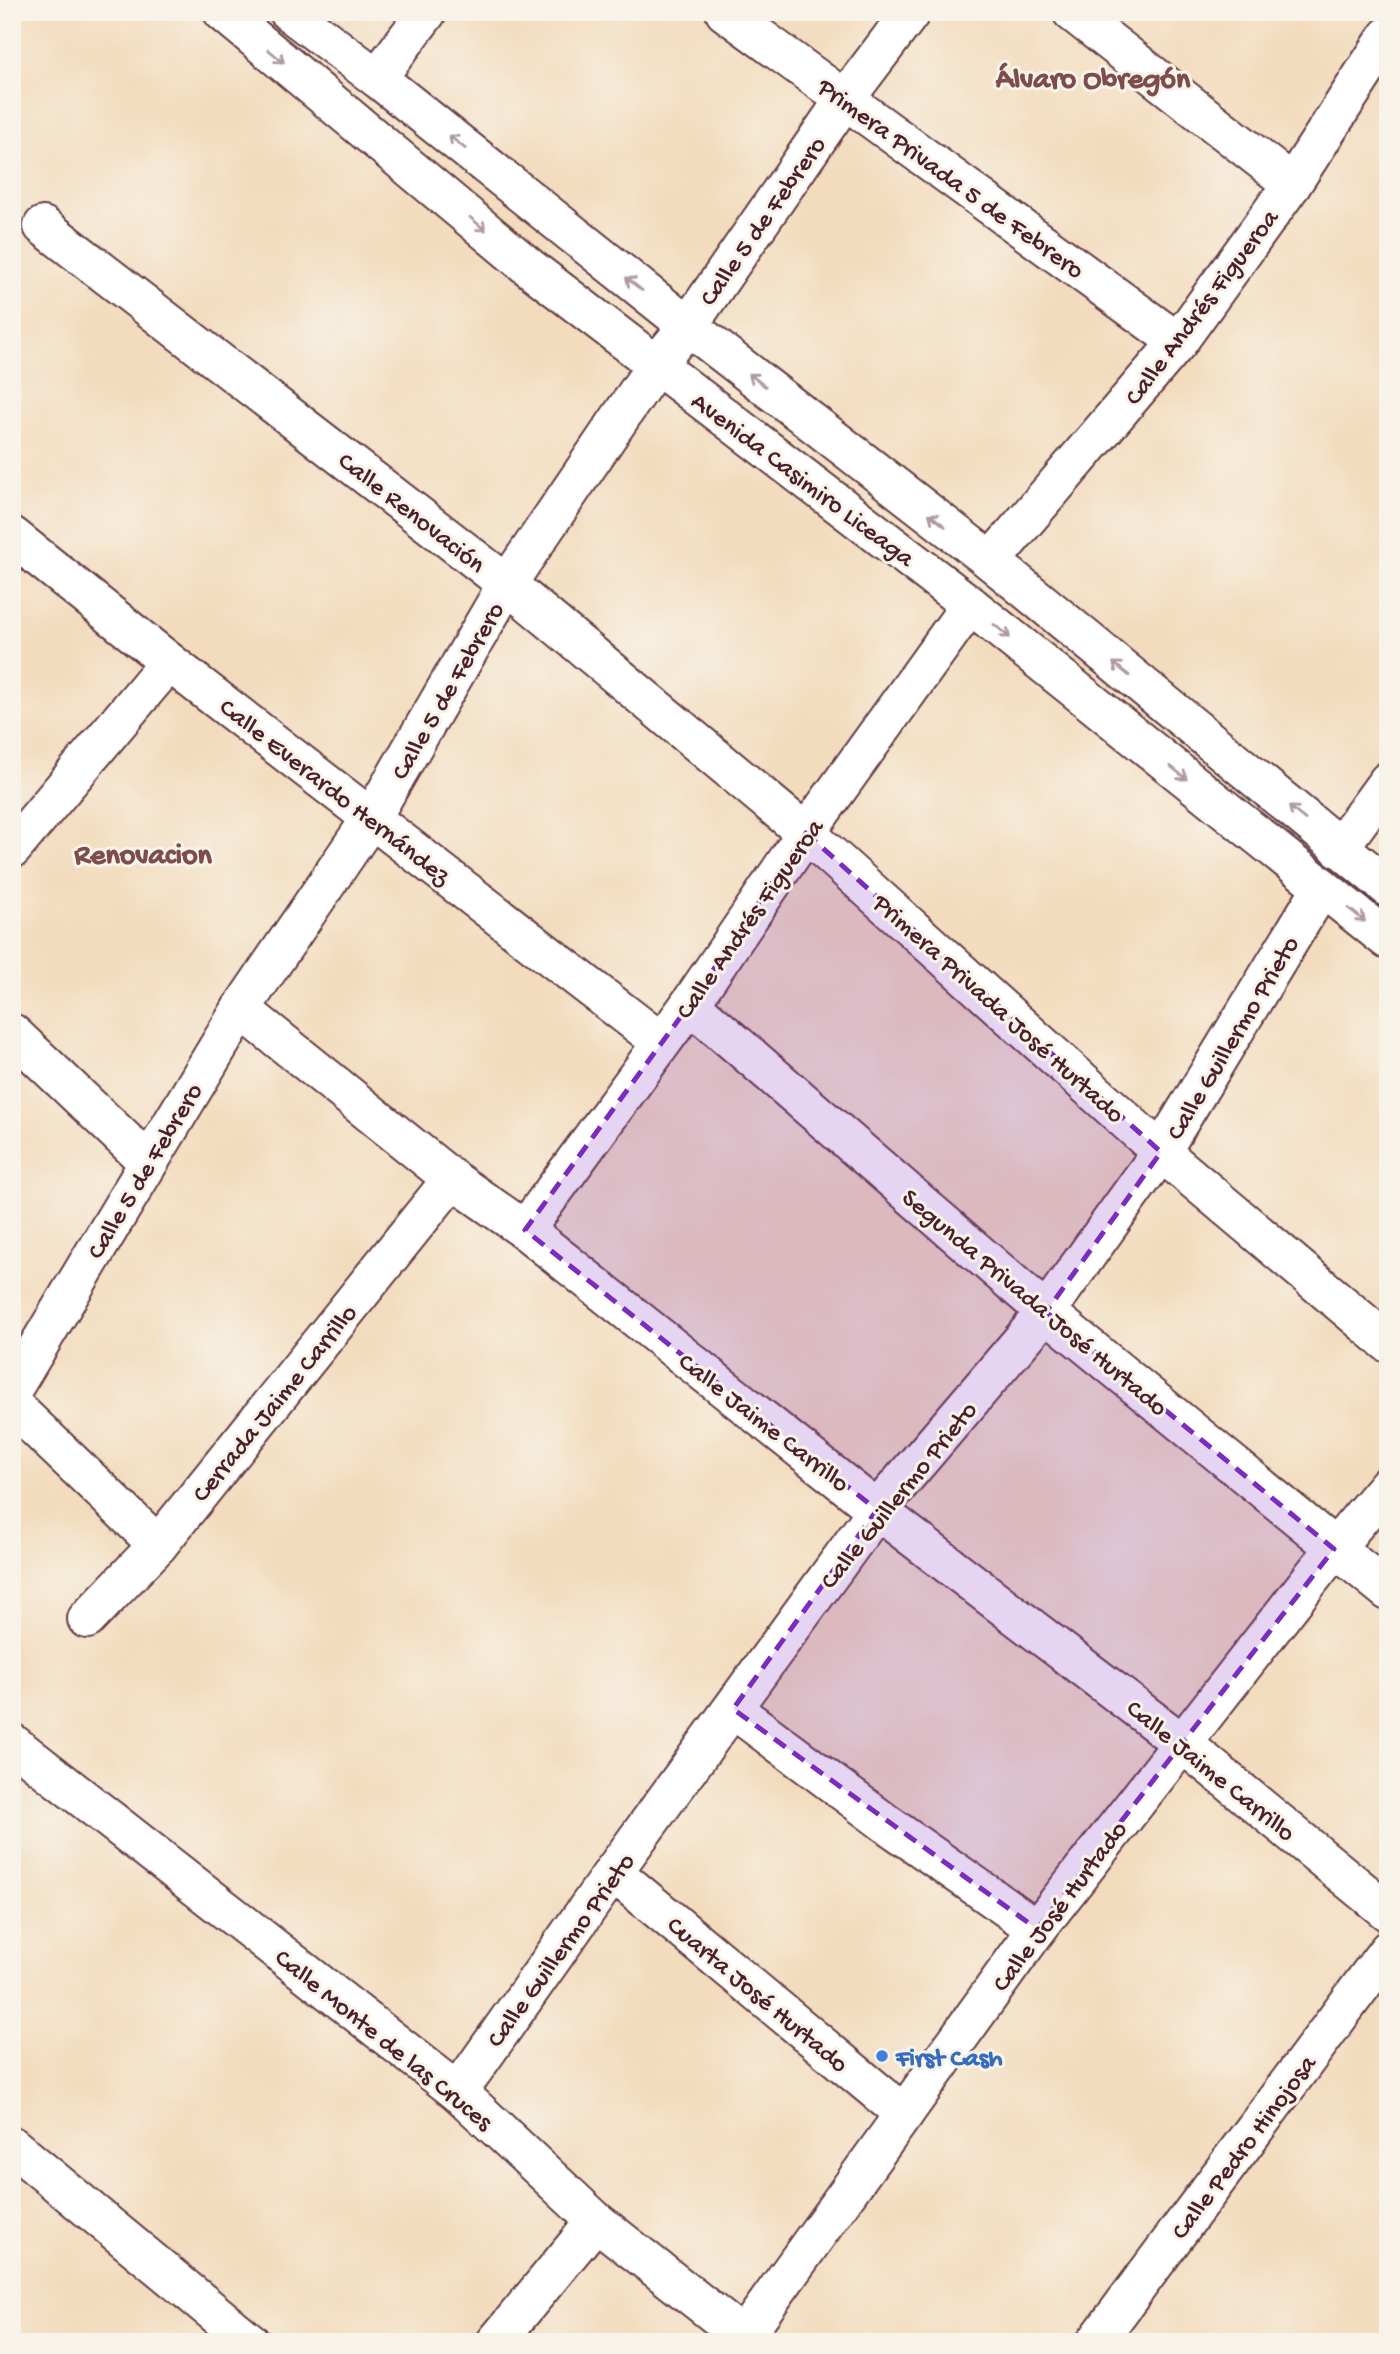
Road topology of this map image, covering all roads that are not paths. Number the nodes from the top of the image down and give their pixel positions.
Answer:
1 (223, 12) edge
2 (289, 12) edge
3 (427, 12) edge
4 (725, 12) edge
5 (911, 12) edge
6 (1072, 12) edge
7 (1388, 36) edge
8 (377, 78) junction
9 (845, 99) junction
10 (1292, 184) junction
11 (43, 226) dead end
12 (688, 326) junction
13 (1178, 342) junction
14 (656, 365) junction
15 (12, 536) edge
16 (991, 561) junction
17 (507, 584) junction
18 (970, 605) junction
19 (169, 662) junction
20 (1388, 781) edge
21 (372, 817) junction
22 (806, 833) junction
23 (1339, 848) junction
24 (12, 849) edge
25 (1322, 887) junction
26 (1388, 887) edge
27 (1388, 940) edge
28 (690, 1004) junction
29 (241, 1009) junction
30 (12, 1033) edge
31 (661, 1042) junction
32 (1161, 1152) junction
33 (147, 1161) junction
34 (452, 1179) junction
35 (525, 1230) junction
36 (1046, 1312) junction
37 (1388, 1343) edge
38 (12, 1390) edge
39 (12, 1405) edge
40 (1388, 1485) edge
41 (877, 1510) junction
42 (158, 1545) junction
43 (1334, 1549) junction
44 (1388, 1591) edge
45 (87, 1619) dead end
46 (733, 1709) junction
47 (12, 1743) edge
48 (1182, 1743) junction
49 (614, 1872) junction
50 (1388, 1912) edge
51 (1037, 1930) junction
52 (1388, 1950) edge
53 (457, 2092) junction
54 (904, 2114) junction
55 (18, 2161) edge
56 (596, 2221) junction
57 (747, 2339) edge
58 (250, 2342) edge
59 (496, 2342) edge
60 (1096, 2342) edge

1 -> 14 street, Avenida Casimiro Liceaga
2 - 8 street, Avenida Casimiro Liceaga
3 - 8 street
4 - 9 street, Primera Privada 5 de Febrero
5 - 9 street, Calle 5 de Febrero
6 - 10 street
7 - 10 street, Calle Andrés Figueroa
12 -> 8 street, Avenida Casimiro Liceaga
9 - 12 street, Calle 5 de Febrero
9 - 13 street, Primera Privada 5 de Febrero
10 - 13 street, Calle Andrés Figueroa
11 - 17 street, Calle Renovación
12 - 14 street, Calle 5 de Febrero
16 -> 12 street, Avenida Casimiro Liceaga
13 - 16 street, Calle Andrés Figueroa
14 - 17 street, Calle 5 de Febrero
14 - 18 street, Avenida Casimiro Liceaga
15 - 19 street, Calle Everardo Hernández
23 -> 16 street, Avenida Casimiro Liceaga
17 - 21 street, Calle 5 de Febrero
17 - 22 street, Calle Renovación
18 - 22 street, Calle Andrés Figueroa
18 -> 25 street, Avenida Casimiro Liceaga
19 - 21 street, Calle Everardo Hernández
19 - 24 street
20 - 23 street
21 - 29 street, Calle 5 de Febrero
21 - 31 street, Calle Everardo Hernández
22 - 28 street, Calle Andrés Figueroa
22 - 32 street, Primera Privada José Hurtado
23 - 26 street, Avenida Casimiro Liceaga
25 -> 27 street, Avenida Casimiro Liceaga
25 - 32 street, Calle Guillermo Prieto
28 - 31 street, Calle Andrés Figueroa
28 - 36 street, Segunda Privada José Hurtado
29 - 33 street, Calle 5 de Febrero
29 - 34 street, Calle Jaime Carrillo
30 - 33 street
31 - 35 street, Calle Andrés Figueroa
32 - 36 street, Calle Guillermo Prieto
32 - 37 street, Primera Privada José Hurtado
33 - 38 street, Calle 5 de Febrero
34 - 35 street, Calle Jaime Carrillo
34 - 42 street, Cerrada Jaime Carrillo
35 - 41 street, Calle Jaime Carrillo
36 - 41 street, Calle Guillermo Prieto
36 - 43 street, Segunda Privada José Hurtado
39 - 42 street
40 - 43 street, Calle José Hurtado
41 - 46 street, Calle Guillermo Prieto
41 - 48 street, Calle Jaime Carrillo
42 - 45 street, Cerrada Jaime Carrillo
43 - 44 street, Segunda Privada José Hurtado
43 - 48 street, Calle José Hurtado
46 - 49 street, Calle Guillermo Prieto
46 - 51 street
47 - 53 street, Calle Monte de las Cruces
48 - 50 street, Calle Jaime Carrillo
48 - 51 street, Calle José Hurtado
49 - 53 street, Calle Guillermo Prieto
49 - 54 street, Cuarta José Hurtado
51 - 54 street, Calle José Hurtado
52 - 60 street, Calle Pedro Hinojosa
53 - 56 street, Calle Monte de las Cruces
54 - 57 street, Calle José Hurtado
55 - 58 street
56 - 57 street, Calle Monte de las Cruces
56 - 59 street

